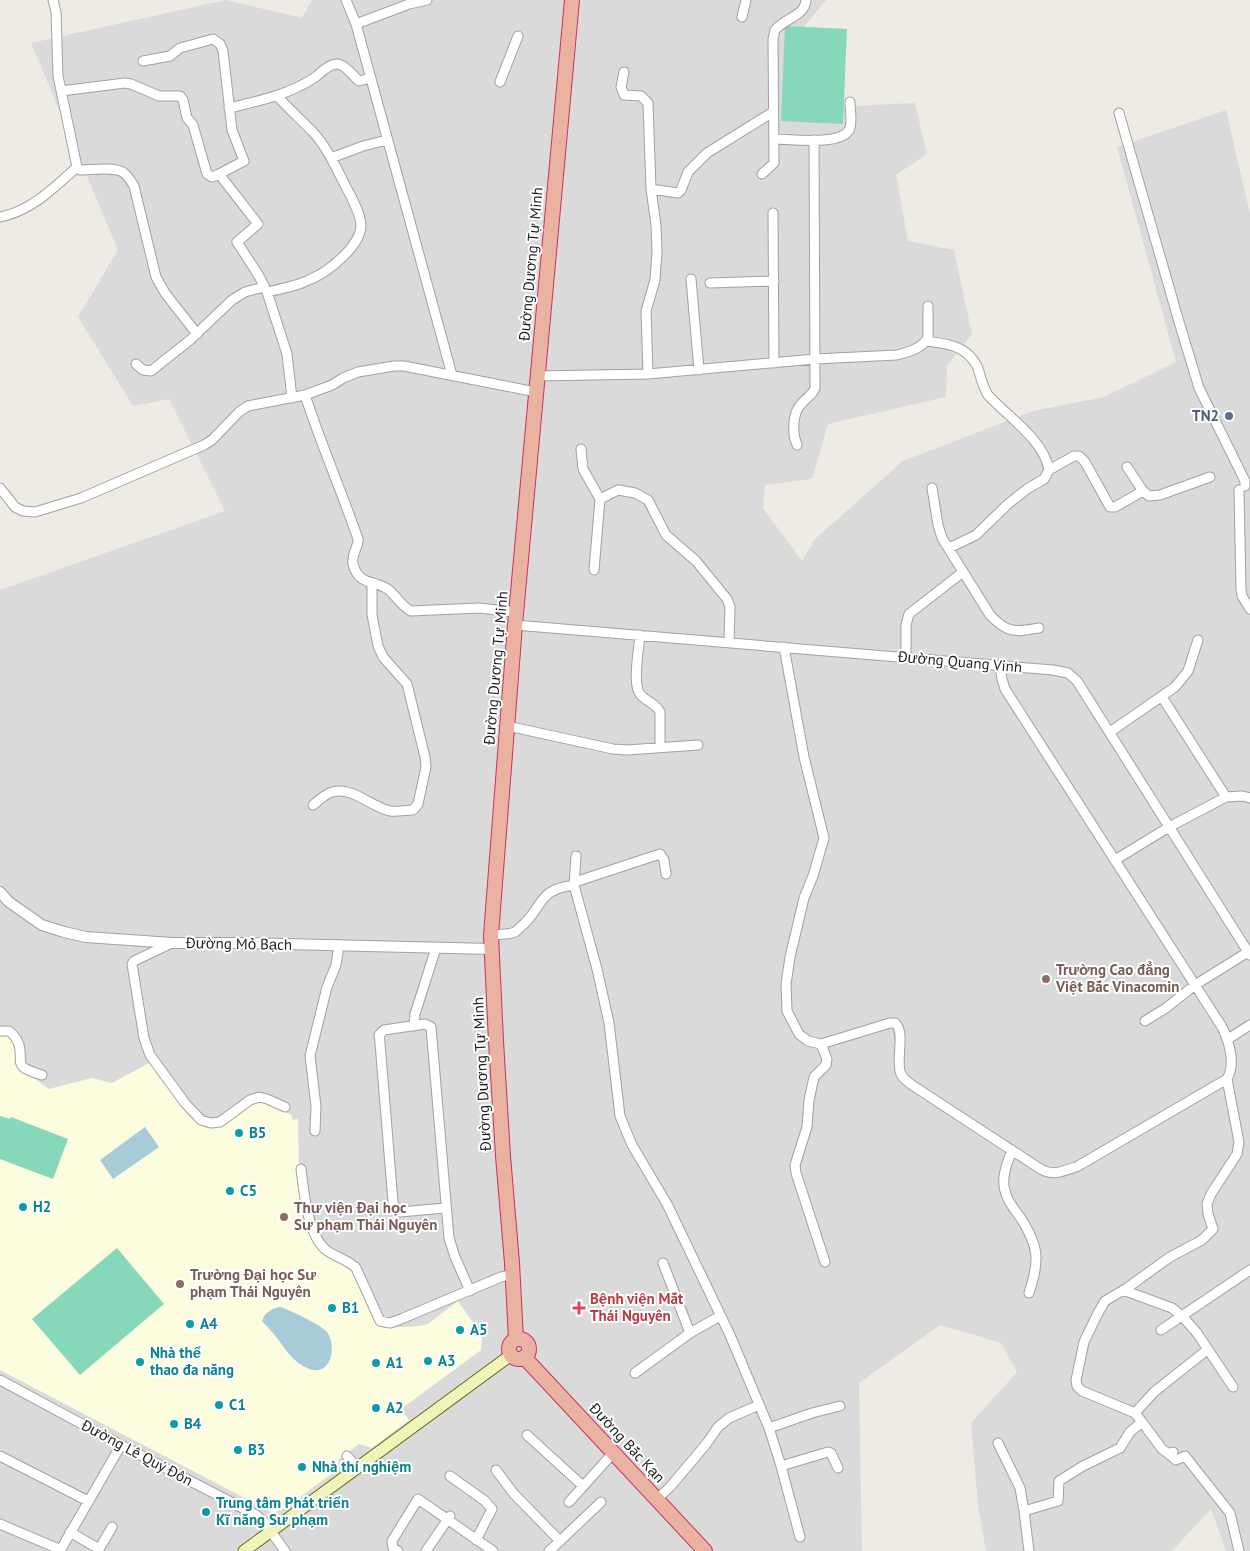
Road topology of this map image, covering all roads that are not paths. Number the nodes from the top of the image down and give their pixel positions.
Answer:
1 (53, 0) edge
2 (346, 0) edge
3 (427, 0) edge
4 (572, 0) edge
5 (746, 0) edge
6 (806, 0) edge
7 (742, 16) dead end
8 (356, 24) junction
9 (518, 36) dead end
10 (143, 61) dead end
11 (624, 72) dead end
12 (370, 78) junction
13 (500, 82) dead end
14 (61, 91) junction
15 (277, 96) junction
16 (850, 102) dead end
17 (229, 108) junction
18 (774, 112) junction
19 (1120, 113) dead end
20 (774, 139) junction
21 (387, 140) junction
22 (814, 140) junction
23 (331, 158) junction
24 (77, 167) junction
25 (219, 174) junction
26 (762, 174) dead end
27 (651, 190) junction
28 (773, 213) dead end
29 (0, 217) edge
30 (691, 279) dead end
31 (774, 281) junction
32 (710, 283) dead end
33 (266, 289) junction
34 (928, 306) dead end
35 (197, 334) junction
36 (926, 341) junction
37 (815, 359) junction
38 (774, 363) junction
39 (136, 364) dead end
40 (699, 370) junction
41 (648, 374) junction
42 (452, 376) junction
43 (538, 376) junction
44 (536, 392) junction
45 (305, 395) junction
46 (292, 398) junction
47 (797, 445) dead end
48 (581, 449) dead end
49 (1128, 467) dead end
50 (1049, 470) junction
51 (1210, 477) dead end
52 (0, 488) edge
53 (932, 488) dead end
54 (1143, 491) junction
55 (600, 499) junction
56 (949, 548) junction
57 (594, 570) dead end
58 (963, 572) junction
59 (372, 584) junction
60 (1250, 609) edge
61 (516, 619) junction
62 (1039, 628) dead end
63 (640, 635) junction
64 (1198, 640) dead end
65 (728, 643) junction
66 (784, 647) junction
67 (906, 657) junction
68 (1000, 665) junction
69 (1162, 697) junction
70 (507, 726) junction
71 (1110, 732) junction
72 (698, 745) dead end
73 (660, 747) junction
74 (1226, 797) junction
75 (1250, 798) edge
76 (313, 805) dead end
77 (1169, 827) junction
78 (576, 856) dead end
79 (1115, 860) junction
80 (666, 874) dead end
81 (574, 884) junction
82 (0, 892) edge
83 (491, 935) junction
84 (172, 943) junction
85 (339, 945) junction
86 (436, 948) junction
87 (491, 949) junction
88 (1249, 954) edge
89 (1195, 985) junction
90 (1145, 1021) dead end
91 (1250, 1025) edge
92 (414, 1026) junction
93 (0, 1031) edge
94 (1228, 1039) junction
95 (821, 1044) junction
96 (42, 1075) dead end
97 (1227, 1079) junction
98 (285, 1107) dead end
99 (315, 1131) dead end
100 (1012, 1150) junction
101 (301, 1169) dead end
102 (445, 1208) junction
103 (825, 1262) dead end
104 (663, 1263) dead end
105 (1250, 1270) edge
106 (513, 1274) junction
107 (1123, 1290) junction
108 (470, 1291) junction
109 (1029, 1293) dead end
110 (720, 1316) junction
111 (1182, 1316) junction
112 (1161, 1330) dead end
113 (690, 1333) junction
114 (1207, 1350) junction
115 (518, 1356) junction
116 (635, 1373) dead end
117 (0, 1380) edge
118 (1233, 1387) dead end
119 (759, 1405) junction
120 (840, 1406) dead end
121 (1136, 1413) junction
122 (1142, 1422) junction
123 (769, 1428) junction
124 (528, 1435) dead end
125 (998, 1443) dead end
126 (121, 1445) junction
127 (614, 1452) junction
128 (0, 1456) edge
129 (348, 1456) dead end
130 (782, 1466) junction
131 (357, 1468) junction
132 (838, 1468) dead end
133 (496, 1470) dead end
134 (450, 1476) dead end
135 (583, 1486) junction
136 (657, 1499) junction
137 (88, 1501) junction
138 (569, 1502) dead end
139 (601, 1502) dead end
140 (1024, 1512) junction
141 (449, 1518) junction
142 (0, 1524) edge
143 (112, 1527) dead end
144 (70, 1532) junction
145 (270, 1532) junction
146 (800, 1537) dead end
147 (476, 1540) junction
148 (559, 1542) junction
149 (60, 1550) edge
150 (98, 1550) edge
151 (244, 1551) edge
152 (285, 1551) edge
153 (398, 1551) edge
154 (426, 1551) edge
155 (493, 1551) edge
156 (549, 1551) edge
157 (705, 1551) edge
158 (1029, 1551) edge
159 (1239, 1551) edge

1 - 14 street
2 - 8 street
3 - 8 street
4 - 43 highway, Đường Dương Tự Minh
5 - 7 street
6 - 18 street
8 - 12 street
9 - 13 street
10 - 17 street
11 - 27 street
12 - 15 street
12 - 21 street
14 - 24 street
14 - 25 street
15 - 17 street
15 - 23 street
16 - 22 street
17 - 25 street
18 - 20 street
18 - 27 street
19 - 60 street
20 - 22 street
20 - 26 street
21 - 23 street
21 - 42 street
22 - 37 street
23 - 33 street
24 - 29 street
24 - 35 street
25 - 33 street
27 - 41 street
28 - 31 street
30 - 40 street
31 - 32 street
31 - 38 street
33 - 35 street
33 - 46 street
34 - 36 street
35 - 39 street
36 - 37 street
36 - 50 street
37 - 38 street
37 - 47 street
38 - 40 street
40 - 41 street
41 - 43 street
42 - 44 street
42 - 45 street
43 - 44 highway, Đường Dương Tự Minh
44 - 61 highway, Đường Dương Tự Minh
45 - 46 street
45 - 59 street, Đường Quang Vinh
46 - 52 street
48 - 55 street
49 - 54 street
50 - 54 street
50 - 56 street
51 - 54 street
53 - 56 street
55 - 57 street
55 - 65 street
56 - 58 street
58 - 62 street
58 - 67 street
59 - 61 street, Đường Quang Vinh
59 - 76 street
61 - 63 street, Đường Quang Vinh
61 - 70 highway, Đường Dương Tự Minh
63 - 65 street, Đường Quang Vinh
63 - 73 street
64 - 69 street
65 - 66 street, Đường Quang Vinh
66 - 67 street, Đường Quang Vinh
66 - 95 street
67 - 68 street, Đường Quang Vinh
68 - 71 street, Đường Quang Vinh
68 - 79 street
69 - 71 street
69 - 74 street
70 - 73 street
70 - 83 highway, Đường Dương Tự Minh
71 - 77 street, Đường Quang Vinh
72 - 73 street
74 - 75 street
74 - 77 street
77 - 79 street
77 - 88 street, Đường Quang Vinh
78 - 81 street
79 - 89 street
80 - 81 street
81 - 83 street
81 - 110 street
82 - 84 street, Đường Mỏ Bạch
83 - 87 highway, Đường Dương Tự Minh
84 - 85 street, Đường Mỏ Bạch
84 - 98 street
85 - 86 street, Đường Mỏ Bạch
85 - 99 street
86 - 87 street, Đường Mỏ Bạch
86 - 92 street
87 - 106 highway, Đường Dương Tự Minh
88 - 89 street
89 - 90 street
89 - 94 street
91 - 94 street
92 - 102 street
92 - 102 street
93 - 96 street
94 - 97 street
95 - 100 street
95 - 103 street
97 - 100 street
97 - 107 street
100 - 109 street
101 - 108 street
102 - 108 street
104 - 113 street
105 - 111 street
106 - 108 street
106 - 115 highway, Đường Dương Tự Minh
107 - 111 street
107 - 121 street
110 - 113 street
110 - 119 street
111 - 112 street
111 - 114 street
113 - 116 street
114 - 118 street
114 - 121 street
115 - 127 highway, Đường Bắc Kạn
115 - 131 main road
117 - 126 street, Đường Lê Quý Đôn
119 - 123 street
119 - 136 street
120 - 123 street
121 - 122 street
122 - 140 street
122 - 159 street
123 - 130 street
124 - 135 street
125 - 140 street
126 - 137 street
126 - 145 street, Đường Lê Quý Đôn
127 - 135 street
127 - 136 highway, Đường Bắc Kạn
128 - 137 street
129 - 131 street
130 - 132 street
130 - 146 street
131 - 145 main road
133 - 148 street
134 - 147 street
135 - 138 street
136 - 157 highway, Đường Bắc Kạn
137 - 144 street
139 - 148 street
140 - 158 street
141 - 147 street
141 - 153 street
141 - 154 street
142 - 149 street
143 - 150 street
144 - 149 street
144 - 150 street
145 - 151 main road
145 - 152 street, Đường Lê Quý Đôn
147 - 155 street
148 - 156 street

